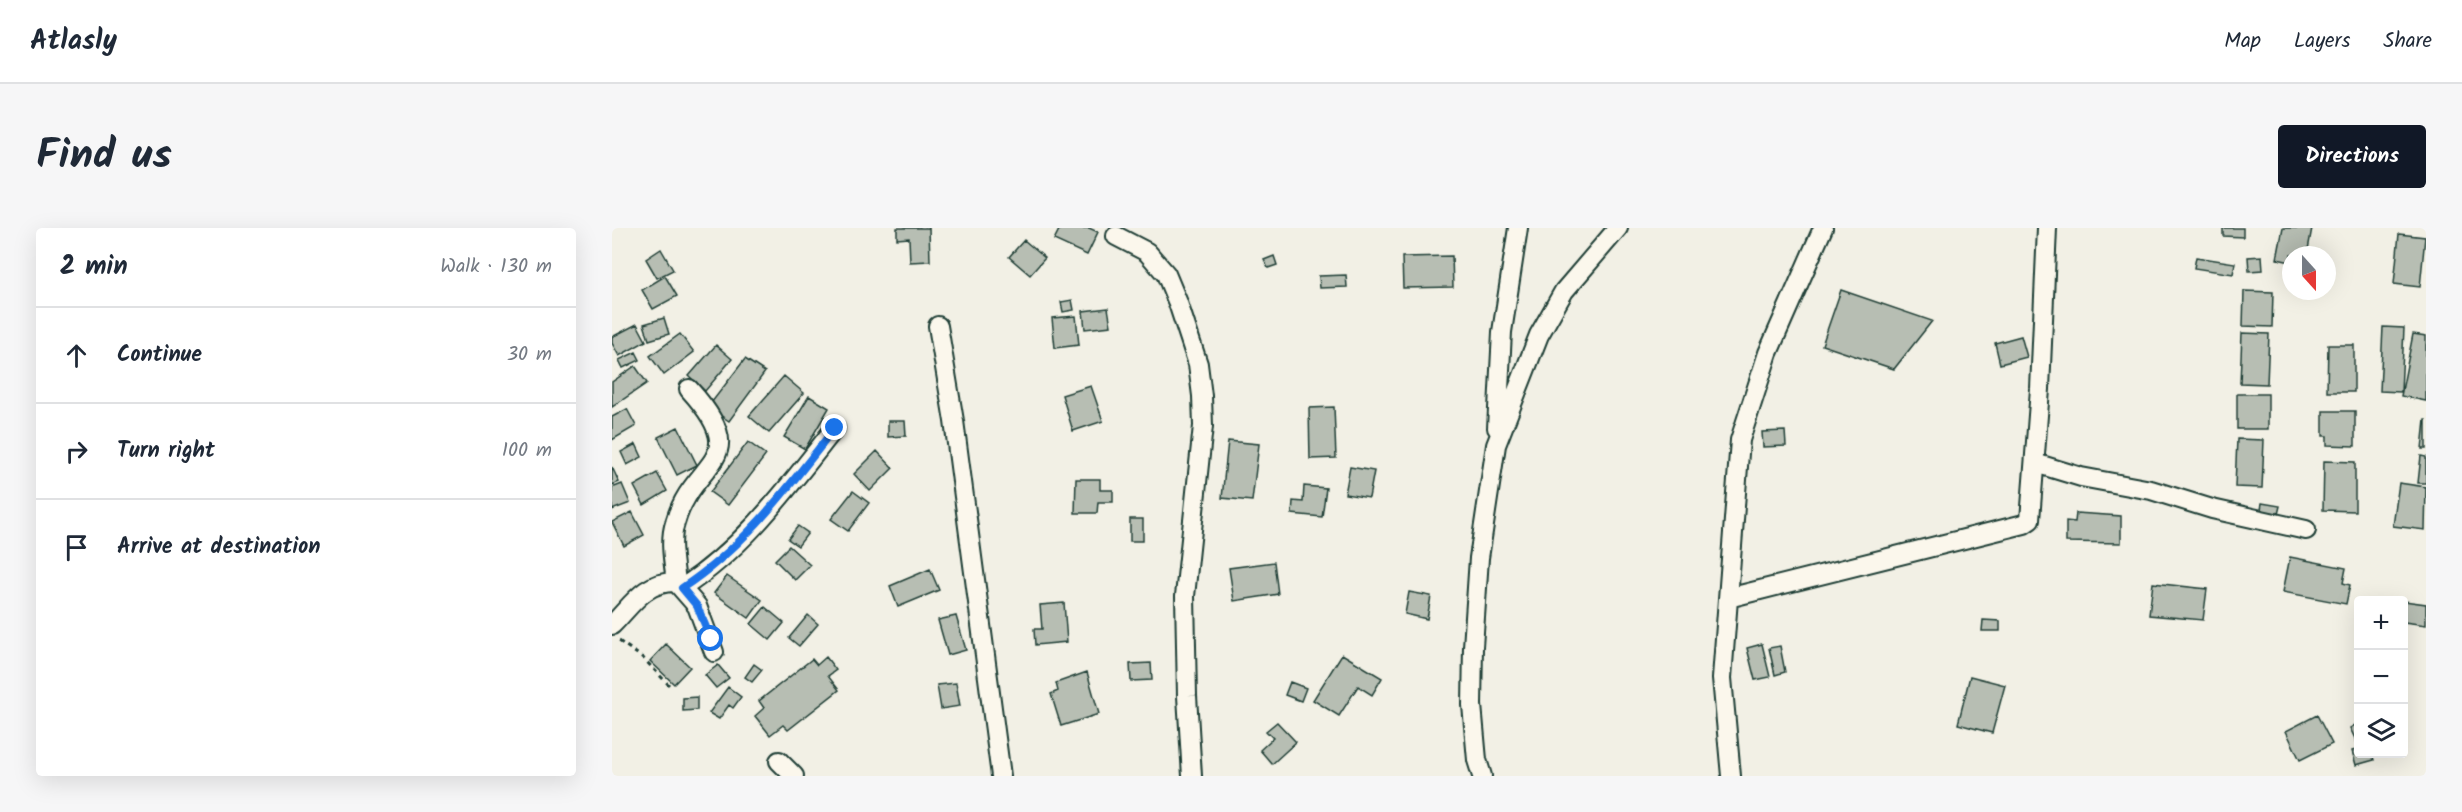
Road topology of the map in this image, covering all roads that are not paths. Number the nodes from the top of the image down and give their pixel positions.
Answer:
1 (1518, 228) edge
2 (1618, 228) edge
3 (1823, 228) edge
4 (2047, 228) edge
5 (1116, 236) dead end
6 (938, 326) dead end
7 (1502, 332) junction
8 (1539, 335) junction
9 (689, 389) dead end
10 (835, 428) dead end
11 (1496, 445) junction
12 (2035, 463) junction
13 (2306, 530) dead end
14 (679, 585) junction
15 (1728, 598) junction
16 (612, 625) edge
17 (714, 652) dead end
18 (779, 761) dead end
19 (794, 776) edge
20 (1001, 776) edge
21 (1192, 776) edge
22 (1482, 776) edge
23 (1731, 776) edge

1 - 7 street
2 - 8 street
3 - 15 street
4 - 12 street
5 - 21 street
6 - 20 street
7 - 8 street
7 - 11 street
8 - 11 street
9 - 14 street
10 - 14 street
11 - 22 street
12 - 13 street
12 - 15 street
14 - 16 street
14 - 17 street
15 - 23 street
18 - 19 street

